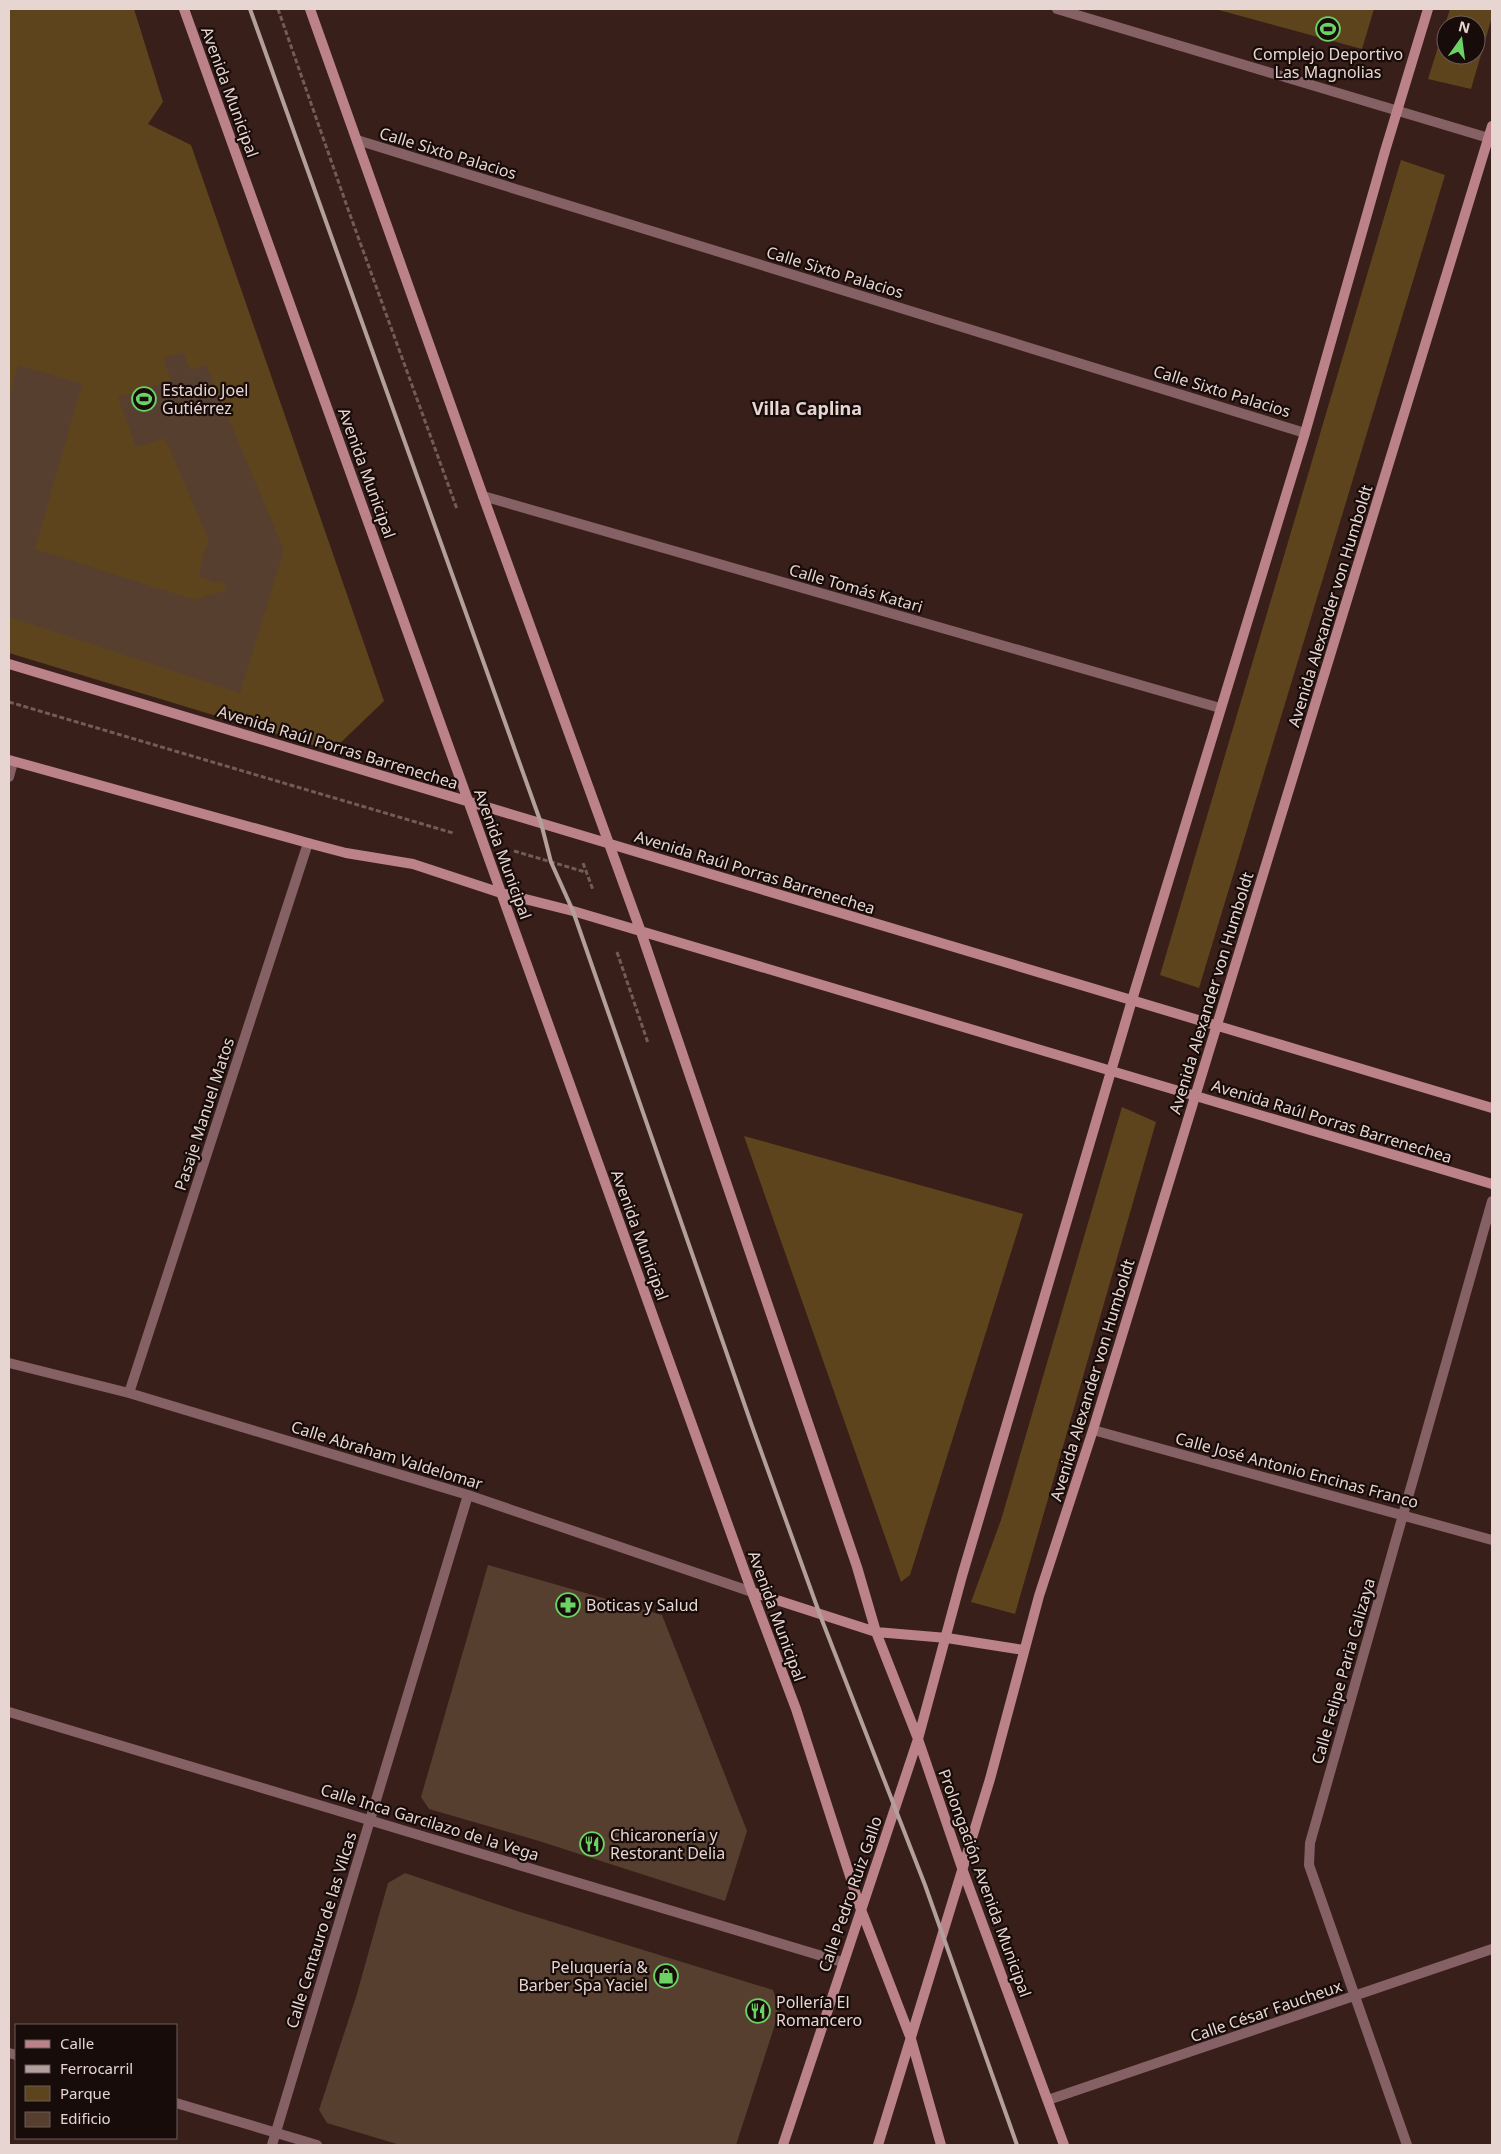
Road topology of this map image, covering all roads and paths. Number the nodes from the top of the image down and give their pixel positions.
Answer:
1 (184, 9) edge
2 (278, 9) edge
3 (310, 9) edge
4 (1057, 9) edge
5 (1428, 9) edge
6 (1397, 110) junction
7 (1492, 126) edge
8 (1490, 138) edge
9 (357, 140) junction
10 (1305, 433) junction
11 (483, 496) junction
12 (460, 518) dead end
13 (9, 664) edge
14 (9, 702) edge
15 (1220, 708) junction
16 (11, 761) edge
17 (9, 778) edge
18 (468, 802) junction
19 (576, 833) junction
20 (482, 842) junction
21 (308, 843) junction
22 (609, 844) junction
23 (585, 872) junction
24 (501, 893) junction
25 (606, 922) junction
26 (641, 932) junction
27 (1132, 1000) junction
28 (1217, 1025) junction
29 (649, 1044) dead end
30 (1111, 1071) junction
31 (1195, 1096) junction
32 (1492, 1108) edge
33 (1492, 1184) edge
34 (1492, 1201) edge
35 (9, 1363) edge
36 (129, 1393) junction
37 (1093, 1430) junction
38 (468, 1495) junction
39 (1403, 1515) junction
40 (1492, 1540) edge
41 (752, 1592) junction
42 (876, 1632) junction
43 (947, 1638) junction
44 (1024, 1650) junction
45 (9, 1712) edge
46 (918, 1738) junction
47 (370, 1820) junction
48 (963, 1871) junction
49 (860, 1907) junction
50 (1492, 1949) edge
51 (842, 1962) junction
52 (1355, 1997) junction
53 (911, 2039) junction
54 (1048, 2100) junction
55 (178, 2104) edge
56 (276, 2133) junction
57 (272, 2145) edge
58 (317, 2145) edge
59 (782, 2145) edge
60 (878, 2145) edge
61 (941, 2145) edge
62 (1064, 2145) edge
63 (1407, 2145) edge

1 - 18 main road, Avenida Municipal
2 - 12 path
3 - 9 main road
4 - 6 street
5 - 6 main road
6 - 8 street
6 - 10 main road
7 - 8 main road, Avenida Alexander von Humboldt
8 - 28 main road, Avenida Alexander von Humboldt
9 - 10 street, Calle Sixto Palacios
9 - 11 main road
10 - 15 main road
11 - 15 street, Calle Tomás Katari
11 - 22 main road
13 - 18 main road, Avenida Raúl Porras Barrenechea
14 - 20 path
15 - 27 main road
16 - 17 street
16 - 21 main road, Avenida Raúl Porras Barrenechea
18 - 19 main road, Avenida Raúl Porras Barrenechea
18 - 20 main road, Avenida Municipal
19 - 22 main road, Avenida Raúl Porras Barrenechea
19 - 23 path
20 - 23 path
20 - 24 main road, Avenida Municipal
21 - 24 main road, Avenida Raúl Porras Barrenechea
21 - 36 street, Pasaje Manuel Matos
22 - 26 main road
22 - 27 main road, Avenida Raúl Porras Barrenechea
23 - 25 path
24 - 25 main road, Avenida Raúl Porras Barrenechea
24 - 41 main road, Avenida Municipal
25 - 26 main road, Avenida Raúl Porras Barrenechea
25 - 29 path
26 - 30 main road, Avenida Raúl Porras Barrenechea
26 - 42 main road
27 - 28 main road, Avenida Raúl Porras Barrenechea
27 - 30 main road
28 - 31 main road, Avenida Alexander von Humboldt
28 - 32 main road, Avenida Raúl Porras Barrenechea
30 - 31 main road, Avenida Raúl Porras Barrenechea
30 - 43 main road
31 - 33 main road, Avenida Raúl Porras Barrenechea
31 - 37 main road, Avenida Alexander von Humboldt
34 - 39 street, Calle Felipe Paria Calizaya
35 - 36 street, Calle Abraham Valdelomar
36 - 38 street, Calle Abraham Valdelomar
37 - 39 street, Calle José Antonio Encinas Franco
37 - 44 main road, Avenida Alexander von Humboldt
38 - 41 street, Calle Abraham Valdelomar
38 - 47 street, Calle Centauro de las Vilcas
39 - 40 street, Calle José Antonio Encinas Franco
39 - 52 street, Calle Felipe Paria Calizaya
41 - 42 main road
41 - 49 main road, Avenida Municipal
42 - 43 main road
42 - 46 main road, Prolongación Avenida Municipal
43 - 44 main road
43 - 46 main road
44 - 48 main road, Avenida Alexander von Humboldt
45 - 47 street, Calle Inca Garcilazo de la Vega
46 - 48 main road, Prolongación Avenida Municipal
46 - 49 main road, Calle Pedro Ruiz Gallo
47 - 51 street, Calle Inca Garcilazo de la Vega
47 - 56 street, Calle Centauro de las Vilcas
48 - 53 main road
48 - 54 main road, Prolongación Avenida Municipal
49 - 51 main road, Calle Pedro Ruiz Gallo
49 - 53 main road
50 - 52 street, Calle César Faucheux
51 - 59 main road, Calle Pedro Ruiz Gallo
52 - 54 street, Calle César Faucheux
52 - 63 street, Calle Felipe Paria Calizaya
53 - 60 main road
53 - 61 main road
54 - 62 main road, Prolongación Avenida Municipal
55 - 56 street
56 - 57 street, Calle Centauro de las Vilcas
56 - 58 street

